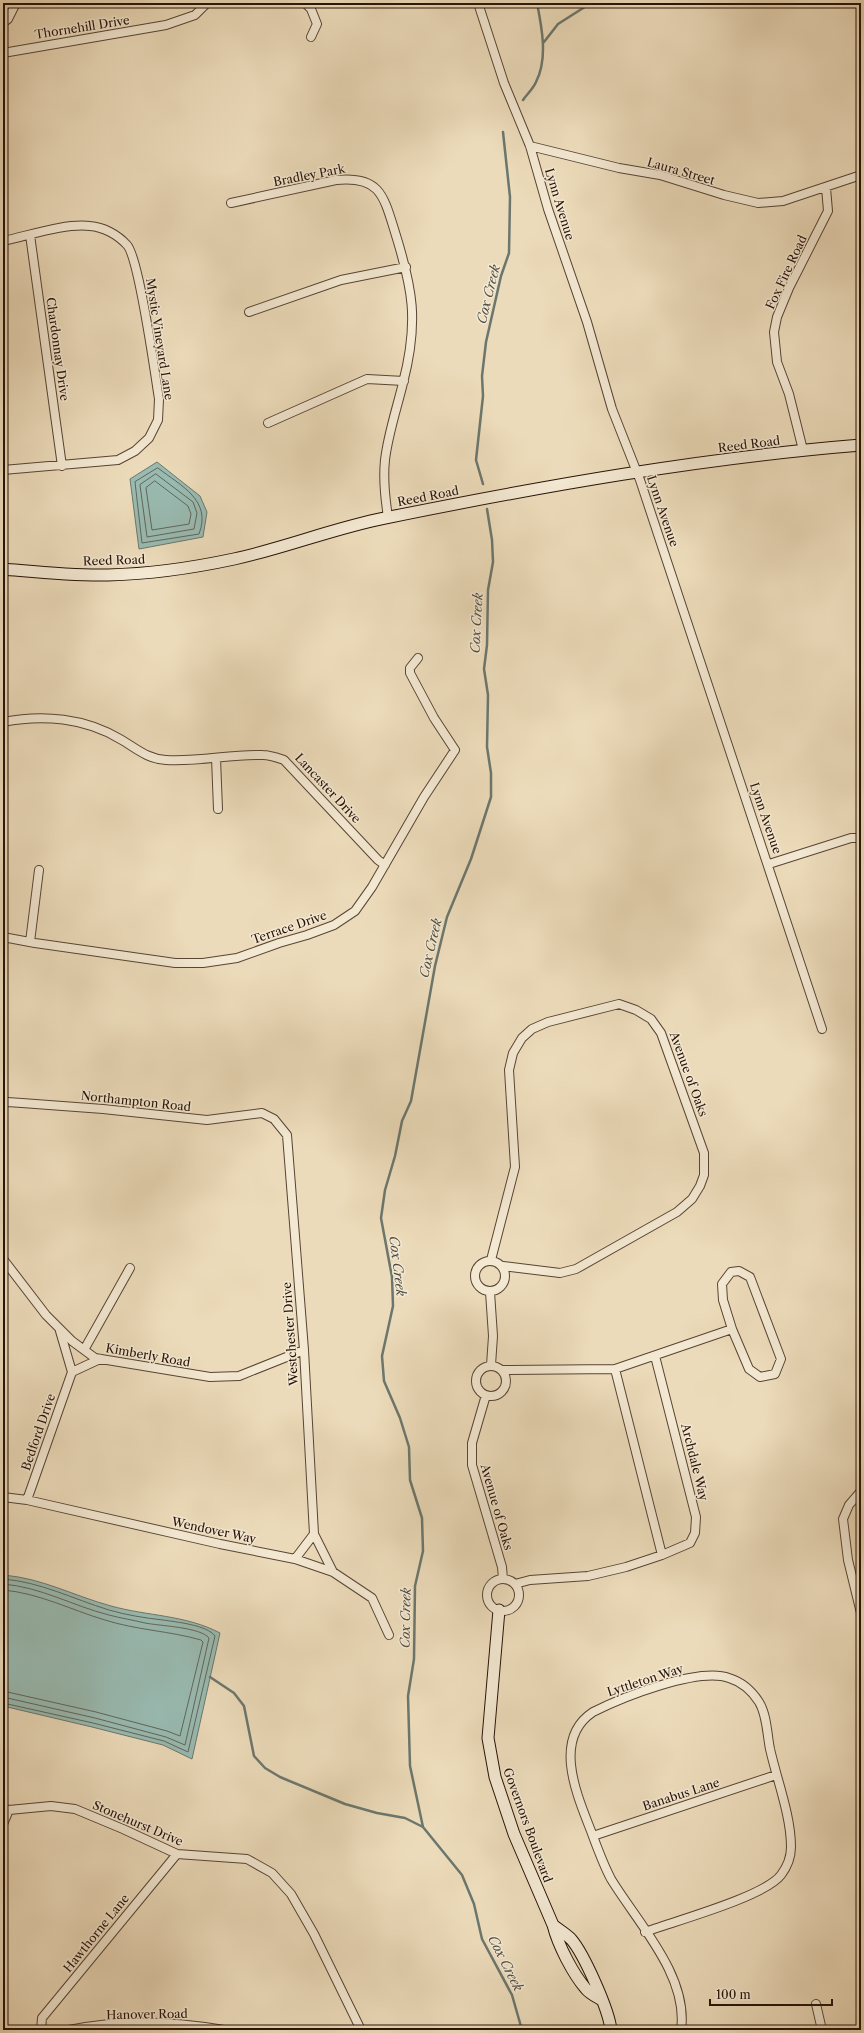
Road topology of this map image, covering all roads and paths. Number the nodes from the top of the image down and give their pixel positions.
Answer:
1 (16, 3) edge
2 (207, 3) edge
3 (304, 3) edge
4 (478, 3) edge
5 (3, 23) edge
6 (311, 37) dead end
7 (3, 53) edge
8 (530, 146) junction
9 (861, 175) edge
10 (826, 188) junction
11 (231, 203) dead end
12 (30, 235) junction
13 (3, 241) edge
14 (406, 267) junction
15 (249, 312) dead end
16 (404, 381) junction
17 (268, 423) dead end
18 (861, 445) edge
19 (804, 450) junction
20 (62, 466) junction
21 (3, 470) edge
22 (636, 471) junction
23 (388, 517) junction
24 (3, 569) edge
25 (418, 658) dead end
26 (3, 722) edge
27 (216, 758) junction
28 (218, 808) dead end
29 (861, 838) edge
30 (769, 864) junction
31 (385, 865) junction
32 (39, 870) dead end
33 (3, 937) edge
34 (30, 942) junction
35 (822, 1028) dead end
36 (4, 1102) edge
37 (262, 1113) joint
38 (3, 1259) edge
39 (491, 1260) junction
40 (503, 1266) junction
41 (130, 1268) dead end
42 (490, 1292) junction
43 (60, 1329) junction
44 (732, 1329) junction
45 (84, 1350) junction
46 (304, 1350) junction
47 (655, 1356) junction
48 (100, 1359) junction
49 (491, 1365) junction
50 (615, 1369) junction
51 (503, 1370) junction
52 (72, 1372) junction
53 (486, 1395) junction
54 (861, 1491) edge
55 (3, 1496) edge
56 (27, 1500) junction
57 (314, 1534) junction
58 (662, 1555) junction
59 (295, 1559) junction
60 (333, 1572) junction
61 (503, 1579) junction
62 (515, 1584) junction
63 (499, 1610) junction
64 (861, 1613) edge
65 (389, 1635) dead end
66 (776, 1775) junction
67 (6, 1809) edge
68 (3, 1824) edge
69 (593, 1836) junction
70 (176, 1854) junction
71 (646, 1932) junction
72 (816, 2004) dead end
73 (41, 2030) edge
74 (69, 2030) edge
75 (224, 2030) edge
76 (361, 2030) edge
77 (612, 2030) edge
78 (681, 2030) edge
79 (822, 2030) edge

1 - 5 street
2 - 7 street, Thornehill Drive
3 - 6 street
4 - 8 street, Lynn Avenue
8 - 10 street, Laura Street
8 - 22 street, Lynn Avenue
9 - 10 street
10 - 19 street, Fox Fire Road
11 - 14 street, Bradley Park
12 - 13 street, Mystic Vineyard Lane
12 - 20 street, Chardonnay Drive
12 - 20 street, Mystic Vineyard Lane
14 - 15 street
14 - 16 street, Bradley Park
16 - 17 street
16 - 23 street, Bradley Park
18 - 19 street, Reed Road
19 - 22 street, Reed Road
20 - 21 street, Mystic Vineyard Lane
22 - 23 street, Reed Road
22 - 30 street, Lynn Avenue
23 - 24 street, Reed Road
25 - 31 street, Terrace Drive
26 - 27 street, Lancaster Drive
27 - 28 street
27 - 31 street, Lancaster Drive
29 - 30 street
30 - 35 street, Lynn Avenue
31 - 34 street, Terrace Drive
32 - 34 street
33 - 34 street, Terrace Drive
36 - 37 street, Northampton Road
37 - 46 street, Westchester Drive
38 - 43 street, Kimberly Road
39 - 40 street
39 - 40 street, Avenue of Oaks
39 - 42 street
40 - 42 street
41 - 45 street
42 - 49 street
43 - 45 street, Kimberly Road
43 - 52 street
44 - 44 street
44 - 47 street
45 - 48 street, Kimberly Road
46 - 48 street, Kimberly Road
46 - 57 street, Westchester Drive
47 - 50 street
47 - 58 street, Archdale Way
48 - 52 street
49 - 51 street
49 - 53 street
50 - 51 street
50 - 58 street
51 - 53 street
52 - 56 street, Bedford Drive
53 - 61 street, Avenue of Oaks
54 - 64 street
55 - 56 street, Wendover Way
56 - 59 street, Wendover Way
57 - 59 street
57 - 60 street
58 - 62 street, Archdale Way
59 - 60 street, Wendover Way
60 - 65 street, Wendover Way
61 - 62 street
61 - 63 street
62 - 63 street
63 - 77 street, Governors Boulevard
66 - 69 street, Banabus Lane
66 - 69 street, Lyttleton Way
66 - 71 street, Lyttleton Way
67 - 68 street
67 - 70 street, Stonehurst Drive
69 - 71 street, Lyttleton Way
70 - 73 street, Hawthorne Lane
70 - 76 street, Stonehurst Drive
71 - 78 street, Lyttleton Way
72 - 79 street
74 - 75 street, Hanover Road

